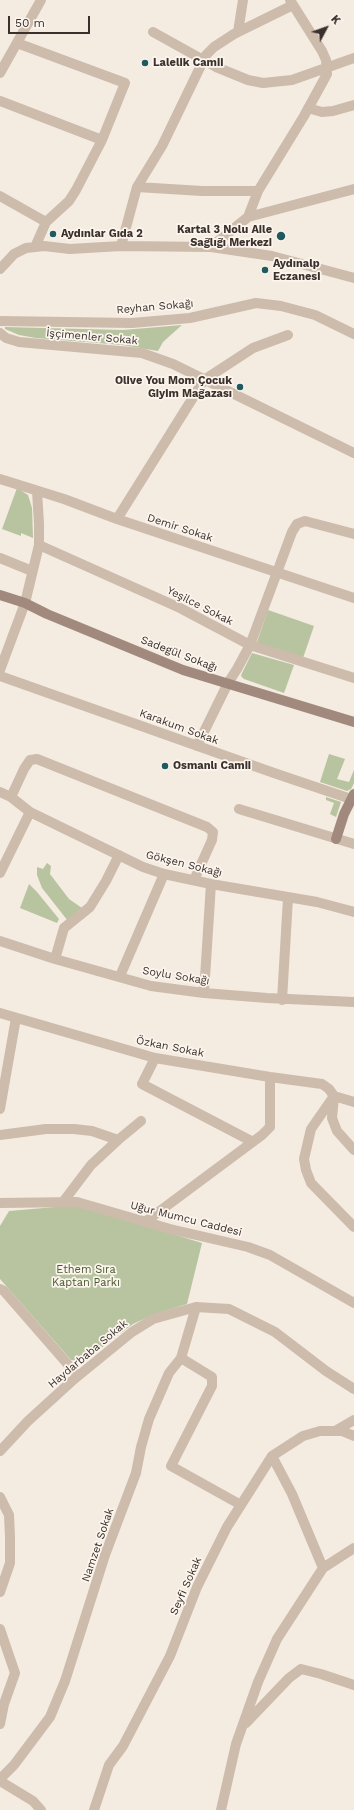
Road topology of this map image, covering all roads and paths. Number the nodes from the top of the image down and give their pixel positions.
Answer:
1 (41, 0) edge
2 (243, 0) edge
3 (292, 3) edge
4 (153, 32) dead end
5 (238, 32) junction
6 (17, 43) junction
7 (354, 58) edge
8 (203, 60) junction
9 (327, 69) junction
10 (0, 73) edge
11 (0, 101) edge
12 (354, 105) edge
13 (308, 108) junction
14 (102, 140) junction
15 (137, 187) junction
16 (354, 189) edge
17 (258, 191) junction
18 (0, 196) edge
19 (248, 217) junction
20 (46, 222) junction
21 (121, 246) junction
22 (35, 247) junction
23 (211, 247) junction
24 (0, 269) edge
25 (353, 277) edge
26 (0, 321) edge
27 (0, 332) edge
28 (354, 334) edge
29 (288, 335) dead end
30 (204, 380) junction
31 (354, 454) edge
32 (0, 479) edge
33 (37, 491) junction
34 (117, 519) junction
35 (354, 534) edge
36 (39, 545) junction
37 (0, 558) edge
38 (32, 571) junction
39 (277, 572) junction
40 (0, 595) edge
41 (354, 598) edge
42 (25, 603) junction
43 (250, 646) junction
44 (0, 670) edge
45 (0, 676) edge
46 (354, 678) edge
47 (228, 683) junction
48 (354, 722) edge
49 (197, 746) junction
50 (0, 792) edge
51 (353, 796) edge
52 (11, 797) junction
53 (239, 809) dead end
54 (30, 812) junction
55 (336, 839) junction
56 (354, 844) edge
57 (5, 853) edge
58 (119, 856) junction
59 (0, 873) edge
60 (164, 874) junction
61 (194, 880) junction
62 (210, 884) junction
63 (288, 898) junction
64 (354, 912) edge
65 (0, 942) edge
66 (55, 959) junction
67 (120, 976) junction
68 (204, 993) junction
69 (282, 1000) junction
70 (354, 1002) edge
71 (0, 1013) edge
72 (16, 1018) junction
73 (154, 1058) junction
74 (270, 1077) junction
75 (334, 1096) junction
76 (354, 1102) edge
77 (0, 1109) edge
78 (142, 1121) dead end
79 (0, 1135) edge
80 (118, 1140) junction
81 (253, 1142) junction
82 (354, 1150) edge
83 (63, 1202) junction
84 (0, 1204) edge
85 (145, 1222) junction
86 (354, 1227) edge
87 (0, 1289) edge
88 (354, 1303) edge
89 (196, 1307) junction
90 (181, 1358) junction
91 (78, 1376) junction
92 (354, 1389) edge
93 (354, 1420) edge
94 (334, 1431) junction
95 (354, 1436) edge
96 (0, 1452) edge
97 (272, 1456) junction
98 (0, 1497) edge
99 (241, 1505) junction
100 (354, 1548) edge
101 (323, 1568) junction
102 (1, 1587) edge
103 (0, 1629) edge
104 (352, 1681) edge
105 (0, 1724) edge
106 (243, 1726) junction
107 (0, 1780) edge
108 (41, 1810) edge
109 (94, 1810) edge
110 (221, 1810) edge

1 - 6 street
2 - 5 street
3 - 5 street
3 - 9 street
4 - 8 street
5 - 8 street
6 - 10 street
6 - 14 street
7 - 9 street
8 - 9 street
8 - 15 street
9 - 13 street
11 - 14 street
12 - 13 street
13 - 17 street
14 - 20 street
15 - 17 street
15 - 21 street
16 - 19 street
17 - 19 street
18 - 20 street
19 - 23 street
20 - 22 street
21 - 22 street
21 - 23 street
22 - 24 street
23 - 25 street
26 - 28 street, Reyhan Sokağı
27 - 30 street, İşçimenler Sokak
29 - 30 street
30 - 31 street, İşçimenler Sokak
30 - 34 street
32 - 33 street, Demir Sokak
33 - 34 street, Demir Sokak
33 - 36 street
34 - 39 street, Demir Sokak
35 - 39 street
36 - 38 street
36 - 43 street, Yeşilce Sokak
37 - 38 street
38 - 42 street
39 - 41 street, Demir Sokak
39 - 43 street
40 - 42 street, Sadegül Sokağı
42 - 44 street
42 - 47 street, Sadegül Sokağı
43 - 46 street, Yeşilce Sokak
43 - 47 street
45 - 49 street, Karakum Sokak
47 - 48 street, Sadegül Sokağı
47 - 49 street
49 - 51 street, Karakum Sokak
50 - 52 street, Gökşen Sokağı
51 - 55 street
52 - 54 street, Gökşen Sokağı
52 - 61 street
53 - 55 street
54 - 57 street
54 - 58 street, Gökşen Sokağı
55 - 56 street
57 - 59 street
58 - 60 street, Gökşen Sokağı
58 - 66 street
60 - 61 street, Gökşen Sokağı
60 - 67 street
61 - 62 street, Gökşen Sokağı
62 - 63 street, Gökşen Sokağı
62 - 68 street
63 - 64 street, Gökşen Sokağı
63 - 69 street
65 - 66 street, Soylu Sokağı
66 - 67 street, Soylu Sokağı
67 - 68 street, Soylu Sokağı
68 - 69 street, Soylu Sokağı
69 - 70 street, Soylu Sokağı
71 - 72 street, Özkan Sokak
72 - 73 street, Özkan Sokak
72 - 77 street
73 - 74 street, Özkan Sokak
73 - 81 street
74 - 75 street, Özkan Sokak
74 - 81 street
75 - 76 street
75 - 82 street
75 - 86 street
78 - 80 street
79 - 80 street
80 - 83 street
81 - 85 street
83 - 84 street, Uğur Mumcu Caddesi
83 - 85 street, Uğur Mumcu Caddesi
85 - 88 street, Uğur Mumcu Caddesi
87 - 91 street
89 - 90 street, Namzet Sokak
89 - 91 street, Haydarbaba Sokak
89 - 92 street, Haydarbaba Sokak
90 - 99 street
90 - 107 street, Namzet Sokak
91 - 96 street, Haydarbaba Sokak
93 - 94 street
94 - 95 street, Seyfi Sokak
94 - 97 street, Seyfi Sokak
97 - 99 street, Seyfi Sokak
97 - 101 street
98 - 102 street
99 - 109 street, Seyfi Sokak
100 - 101 street
101 - 106 street
103 - 105 street
104 - 106 street
106 - 110 street
107 - 108 street

